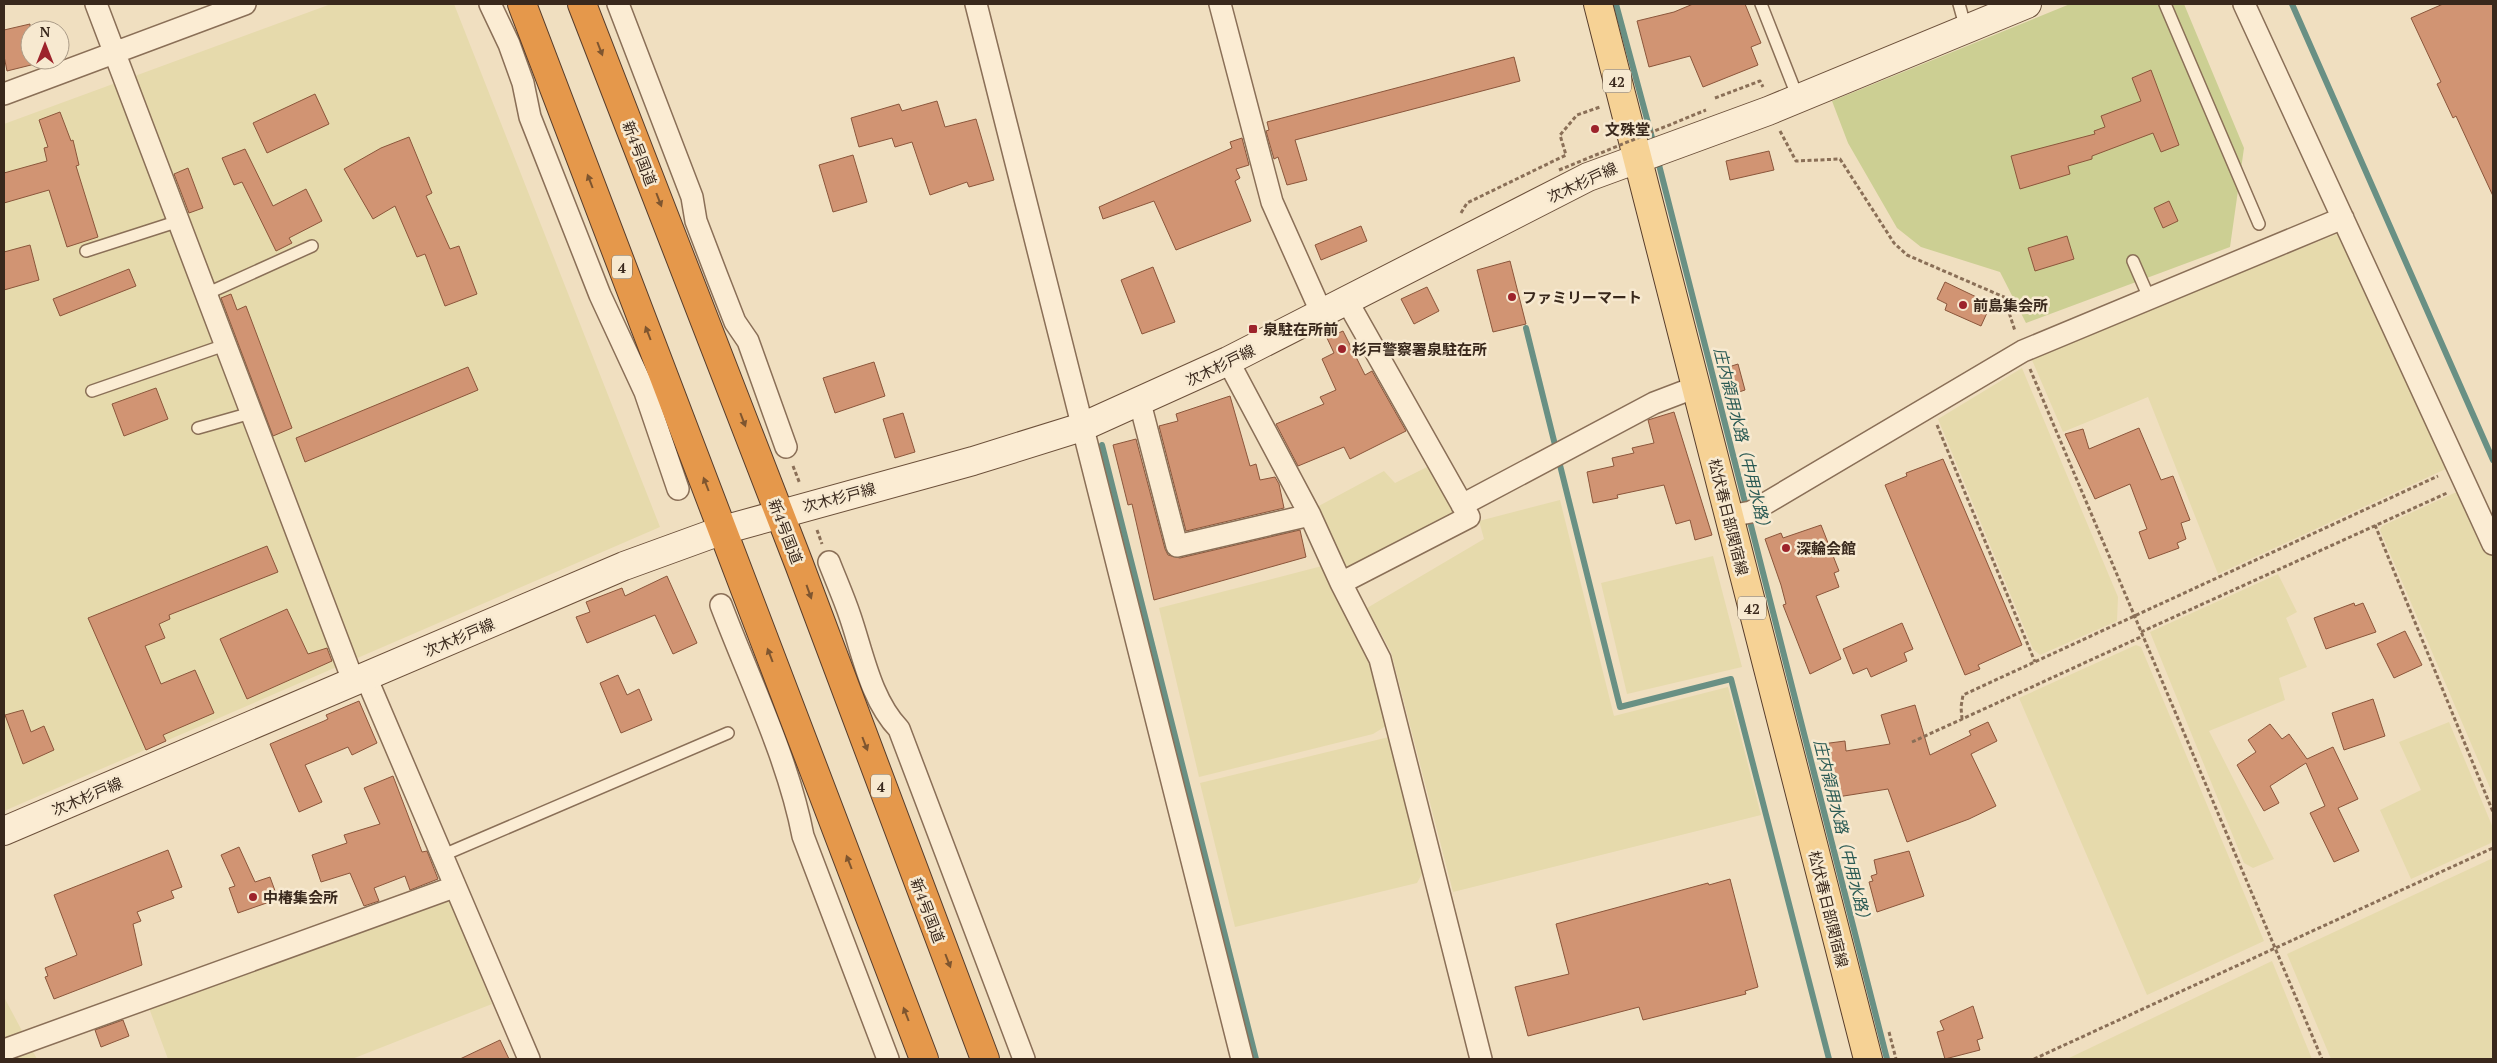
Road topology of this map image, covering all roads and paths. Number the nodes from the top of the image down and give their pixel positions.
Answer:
1 (96, 4) edge
2 (245, 4) edge
3 (490, 4) edge
4 (582, 4) edge
5 (618, 4) edge
6 (976, 4) edge
7 (1220, 4) edge
8 (1598, 4) edge
9 (1761, 4) edge
10 (2027, 4) edge
11 (2165, 4) edge
12 (2244, 4) edge
13 (526, 16) edge
14 (1962, 16) edge
15 (509, 44) junction
16 (115, 53) junction
17 (4, 94) edge
18 (1798, 98) junction
19 (1602, 106) dead end
20 (1706, 110) dead end
21 (1768, 111) junction
22 (1636, 158) junction
23 (1559, 170) dead end
24 (1467, 203) junction
25 (1473, 206) dead end
26 (1459, 217) dead end
27 (2343, 218) junction
28 (179, 222) junction
29 (2259, 224) dead end
30 (312, 246) dead end
31 (86, 251) dead end
32 (2133, 261) dead end
33 (206, 294) junction
34 (2150, 300) junction
35 (1347, 301) junction
36 (1322, 314) junction
37 (225, 345) junction
38 (2023, 351) junction
39 (1228, 362) junction
40 (1696, 387) junction
41 (92, 391) dead end
42 (1140, 402) junction
43 (1929, 407) junction
44 (251, 413) junction
45 (1082, 427) junction
46 (198, 428) dead end
47 (786, 447) dead end
48 (2462, 476) junction
49 (678, 488) dead end
50 (1462, 505) junction
51 (779, 513) junction
52 (1310, 515) junction
53 (1729, 516) junction
54 (2375, 525) junction
55 (723, 530) junction
56 (2493, 544) edge
57 (829, 562) dead end
58 (1341, 583) junction
59 (721, 605) dead end
60 (2134, 616) junction
61 (2141, 632) junction
62 (2143, 636) junction
63 (2035, 662) junction
64 (866, 667) junction
65 (840, 676) junction
66 (360, 680) junction
67 (1962, 719) junction
68 (728, 733) dead end
69 (1912, 742) dead end
70 (810, 759) junction
71 (784, 768) junction
72 (2493, 812) edge
73 (4, 831) edge
74 (2493, 848) edge
75 (441, 856) junction
76 (454, 887) junction
77 (2275, 948) junction
78 (4, 1050) edge
79 (529, 1059) edge
80 (888, 1059) edge
81 (924, 1059) edge
82 (985, 1059) edge
83 (1024, 1059) edge
84 (1242, 1059) edge
85 (1481, 1059) edge
86 (1868, 1059) edge
87 (2034, 1059) edge
88 (2322, 1059) edge

1 - 16 street
2 - 16 street
3 - 15 street
4 -> 51 highway, 新4号国道 / 4
5 - 47 street
6 - 45 street
7 - 36 street
8 - 22 main road, 松伏春日部関宿線 / 42
9 - 18 lane
10 - 14 main road, 次木杉戸線
11 - 29 lane
12 - 27 street
13 - 15 street
55 -> 13 highway, 4
14 - 18 main road, 次木杉戸線
15 - 49 street
16 - 17 street
16 - 28 street
18 - 21 main road, 次木杉戸線
19 - 24 path
20 - 23 path, bridge
21 - 22 main road, 次木杉戸線
21 - 38 path
22 - 35 main road, 次木杉戸線
22 - 40 main road, 松伏春日部関宿線 / 42
24 - 25 path
24 - 26 path
27 - 34 street
27 - 48 street
28 - 31 lane
28 - 33 street
30 - 33 lane
32 - 34 lane
33 - 37 street
34 - 38 street
35 - 36 main road, 次木杉戸線
35 - 50 street
36 - 39 main road, 次木杉戸線
37 - 41 lane
37 - 44 street
38 - 43 street
38 - 60 path
39 - 42 main road, 次木杉戸線
39 - 52 street
40 - 50 street
40 - 53 main road, 松伏春日部関宿線 / 42
42 - 45 main road, 次木杉戸線
42 - 52 street
43 - 53 street
43 - 63 path
44 - 46 lane
44 - 66 street
45 - 51 main road, 次木杉戸線
45 - 84 street
48 - 54 path
48 - 56 street
48 - 60 path
50 - 58 street
51 - 55 main road, 次木杉戸線
51 -> 65 highway, 新4号国道 / 4
52 - 58 street
53 - 86 main road, 松伏春日部関宿線 / 42
54 - 61 path
54 - 72 path
55 - 66 main road, 次木杉戸線
70 -> 55 highway, 4
57 - 64 street
58 - 85 street
59 - 71 street
60 - 61 path
60 - 63 path
61 - 62 path
62 - 67 path
62 - 77 path
63 - 67 path
64 - 65 street
64 - 83 street
65 -> 82 highway, 新4号国道 / 4
66 - 73 main road, 次木杉戸線
66 - 75 street
67 - 69 path
68 - 75 lane
70 - 71 street
81 -> 70 highway, 4
71 - 80 street
74 - 77 path
75 - 76 street
76 - 78 street
76 - 79 street
77 - 87 path
77 - 88 path

